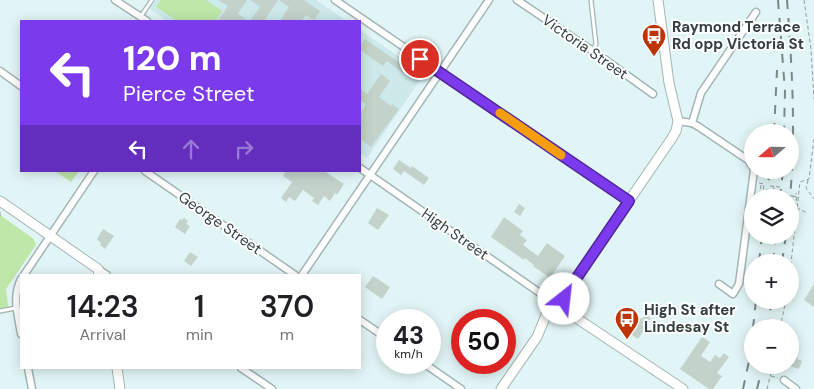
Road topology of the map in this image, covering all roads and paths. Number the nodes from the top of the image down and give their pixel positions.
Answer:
1 (115, 0) edge
2 (152, 0) edge
3 (335, 0) edge
4 (489, 0) edge
5 (518, 0) edge
6 (591, 0) edge
7 (658, 0) edge
8 (804, 0) edge
9 (756, 12) dead end
10 (140, 17) junction
11 (144, 20) edge
12 (593, 51) junction
13 (0, 71) edge
14 (440, 72) junction
15 (20, 85) edge
16 (653, 94) dead end
17 (814, 99) edge
18 (678, 121) junction
19 (692, 123) junction
20 (814, 139) edge
21 (744, 158) edge
22 (361, 169) edge
23 (93, 172) edge
24 (146, 172) edge
25 (371, 175) junction
26 (753, 179) edge
27 (808, 179) junction
28 (761, 183) dead end
29 (764, 184) dead end
30 (770, 186) dead end
31 (774, 187) joint
32 (780, 187) dead end
33 (761, 189) edge
34 (764, 189) edge
35 (799, 189) edge
36 (814, 198) edge
37 (0, 201) edge
38 (629, 201) junction
39 (799, 209) edge
40 (0, 212) edge
41 (806, 213) dead end
42 (0, 216) edge
43 (51, 236) junction
44 (98, 272) edge
45 (25, 274) edge
46 (293, 274) edge
47 (303, 274) edge
48 (20, 282) edge
49 (719, 284) dead end
50 (563, 298) junction
51 (549, 304) junction
52 (16, 308) junction
53 (0, 311) edge
54 (563, 313) junction
55 (361, 321) edge
56 (20, 329) edge
57 (376, 331) edge
58 (537, 337) junction
59 (28, 369) edge
60 (117, 369) edge
61 (242, 369) edge
62 (439, 374) edge
63 (771, 376) joint
64 (784, 380) joint
65 (32, 389) edge
66 (120, 389) edge
67 (272, 389) edge
68 (461, 389) edge
69 (502, 389) edge
70 (683, 389) edge
71 (767, 389) edge
72 (796, 389) edge

1 - 10 street
2 - 10 lane
3 - 14 street
4 - 14 street
5 - 12 street, Victoria Street
6 - 12 lane
7 - 18 main road
8 - 17 path
9 - 19 street
10 - 11 street
12 - 16 street, Victoria Street
13 - 15 street
14 - 25 street
14 - 38 street
18 - 19 street
18 - 38 main road
19 - 21 street
20 - 27 path
22 - 25 street, High Street
23 - 43 street
24 - 46 street, George Street
25 - 47 street
25 - 51 street, High Street
26 - 49 street
27 - 35 path
27 - 36 path
28 - 33 path, bridge
29 - 34 path
30 - 31 path
31 - 32 path
37 - 43 main road
38 - 50 main road
39 - 41 path
40 - 42 path
43 - 44 main road
43 - 45 street
48 - 52 street
50 - 51 main road
50 - 54 main road
51 - 54 main road
51 - 58 main road
52 - 53 lane
52 - 56 street
54 - 58 main road
54 - 70 main road
55 - 57 street
58 - 69 main road
59 - 65 street
60 - 66 main road
61 - 67 street
62 - 68 street
63 - 64 path
63 - 71 path
64 - 72 street

